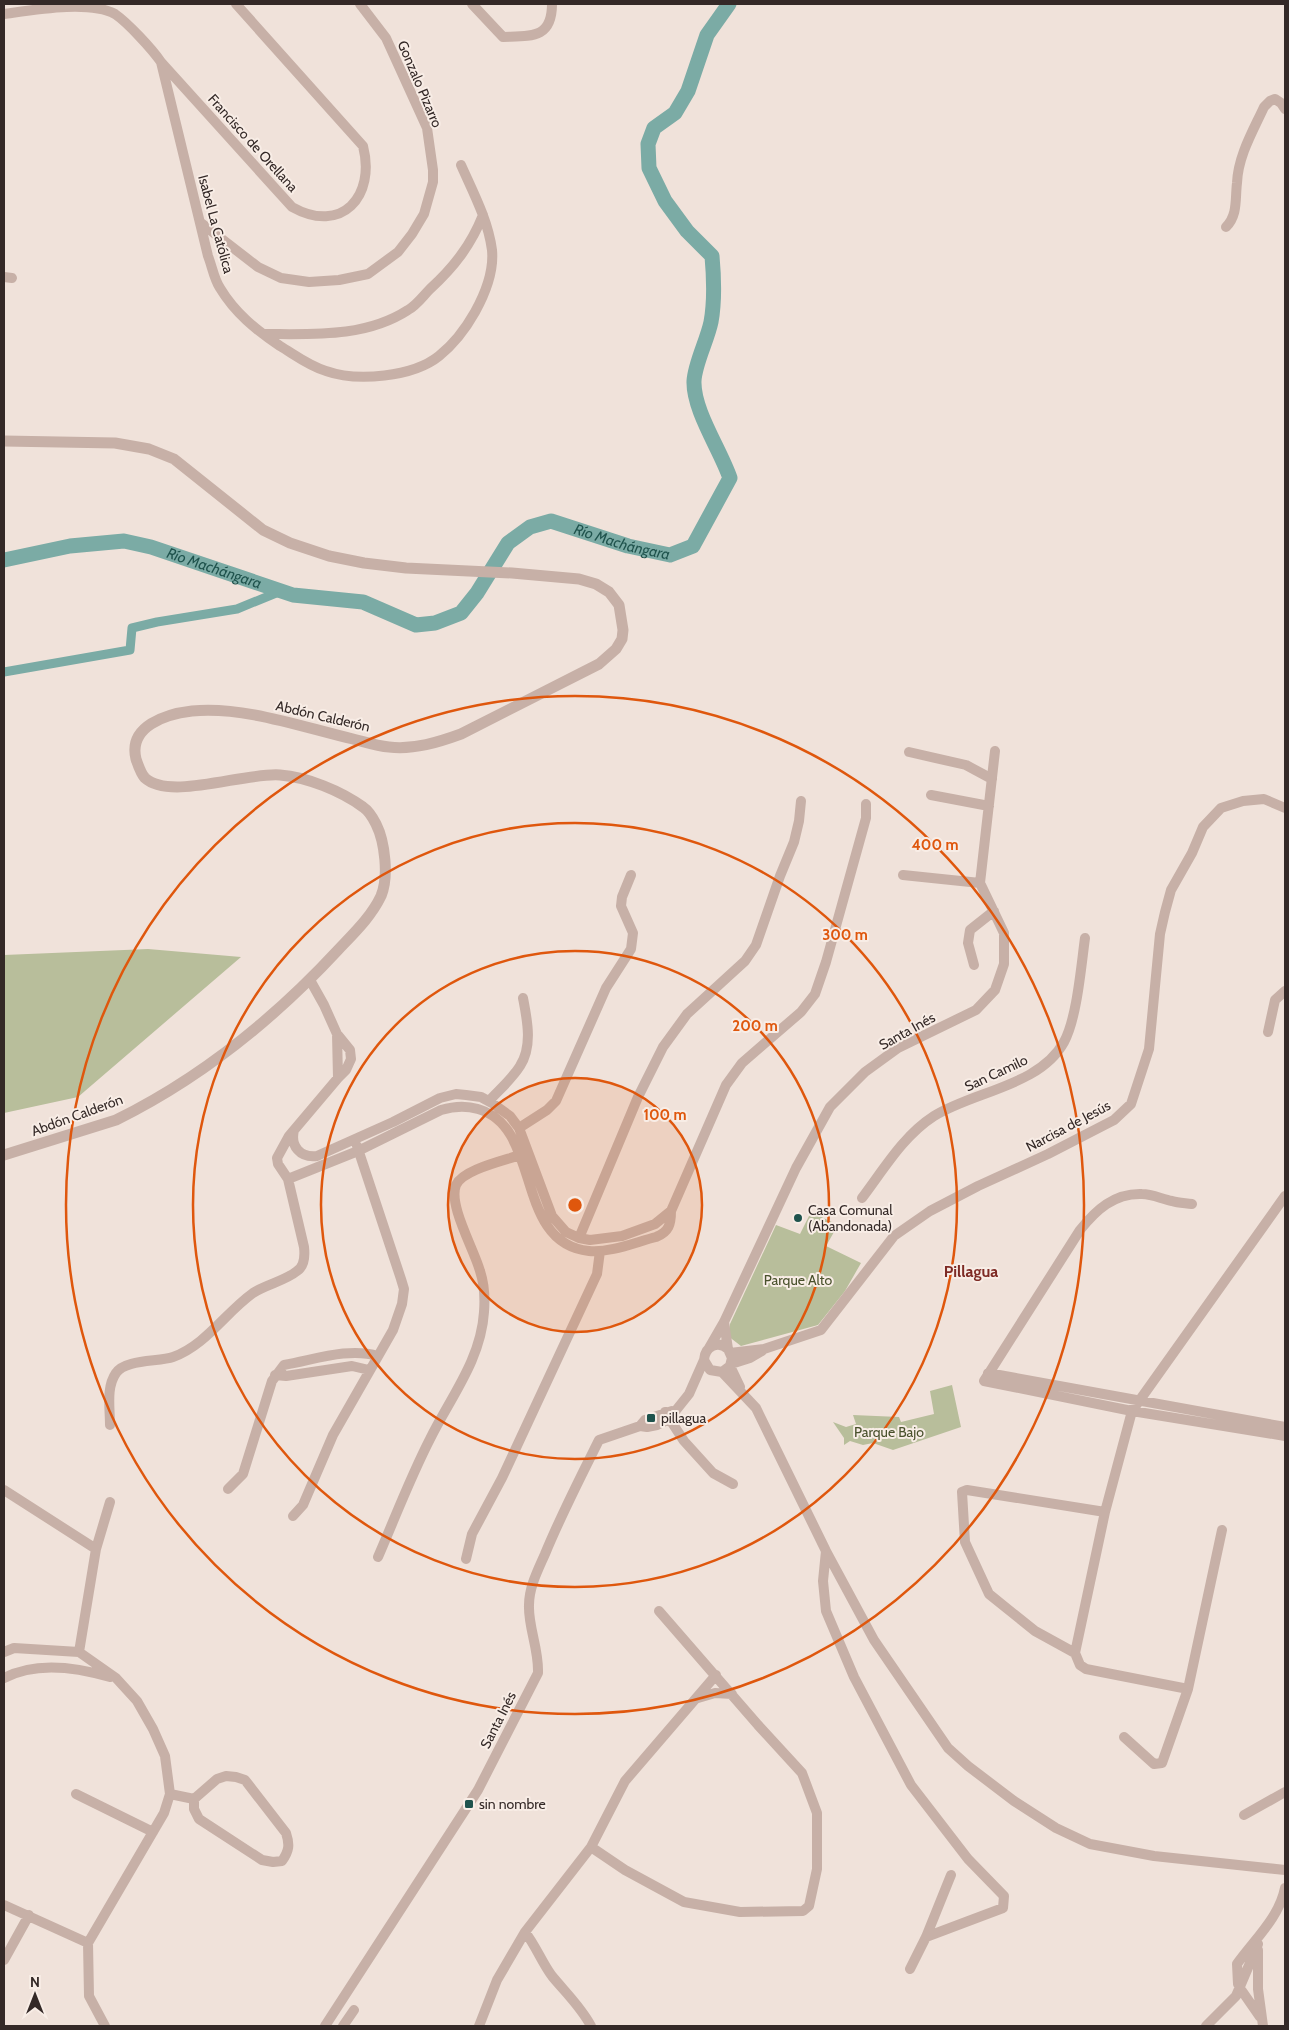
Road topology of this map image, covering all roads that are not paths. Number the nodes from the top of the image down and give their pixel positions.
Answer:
1 (236, 4) edge
2 (360, 4) edge
3 (472, 4) edge
4 (552, 4) edge
5 (4, 14) edge
6 (161, 62) junction
7 (1285, 109) edge
8 (461, 165) dead end
9 (484, 215) junction
10 (201, 223) junction
11 (1226, 227) dead end
12 (262, 334) junction
13 (4, 441) edge
14 (995, 750) dead end
15 (909, 752) dead end
16 (992, 778) junction
17 (931, 795) dead end
18 (801, 802) dead end
19 (866, 804) dead end
20 (989, 806) junction
21 (1285, 808) edge
22 (631, 875) dead end
23 (903, 875) dead end
24 (980, 883) junction
25 (994, 911) junction
26 (1085, 938) dead end
27 (974, 965) dead end
28 (310, 980) junction
29 (1285, 991) edge
30 (523, 998) dead end
31 (1268, 1032) dead end
32 (489, 1101) junction
33 (519, 1128) junction
34 (294, 1130) junction
35 (355, 1140) junction
36 (358, 1151) junction
37 (523, 1154) junction
38 (4, 1155) edge
39 (288, 1179) junction
40 (1285, 1196) edge
41 (862, 1198) dead end
42 (1192, 1204) dead end
43 (671, 1211) junction
44 (579, 1238) junction
45 (600, 1251) junction
46 (724, 1322) junction
47 (708, 1348) junction
48 (764, 1349) junction
49 (729, 1351) junction
50 (378, 1356) junction
51 (704, 1360) junction
52 (724, 1368) junction
53 (370, 1370) junction
54 (275, 1375) junction
55 (986, 1377) junction
56 (694, 1384) junction
57 (1138, 1402) junction
58 (1132, 1411) junction
59 (670, 1414) junction
60 (110, 1425) dead end
61 (1285, 1427) edge
62 (1285, 1436) edge
63 (733, 1484) dead end
64 (228, 1489) dead end
65 (5, 1493) edge
66 (110, 1502) dead end
67 (1105, 1512) junction
68 (293, 1516) dead end
69 (1222, 1530) dead end
70 (96, 1549) junction
71 (826, 1552) junction
72 (378, 1557) dead end
73 (466, 1559) dead end
74 (658, 1610) dead end
75 (4, 1652) edge
76 (79, 1652) junction
77 (1074, 1653) junction
78 (716, 1675) junction
79 (4, 1678) edge
80 (116, 1678) junction
81 (1188, 1689) junction
82 (732, 1694) junction
83 (695, 1699) junction
84 (1124, 1737) dead end
85 (1285, 1792) edge
86 (76, 1794) dead end
87 (170, 1794) junction
88 (194, 1800) junction
89 (1244, 1814) dead end
90 (153, 1832) junction
91 (591, 1847) junction
92 (1285, 1870) edge
93 (951, 1875) dead end
94 (1285, 1888) edge
95 (4, 1905) edge
96 (29, 1915) junction
97 (525, 1932) junction
98 (1262, 1933) junction
99 (926, 1937) junction
100 (88, 1942) junction
101 (1258, 1944) junction
102 (4, 1960) edge
103 (910, 1969) dead end
104 (354, 2010) dead end
105 (1262, 2022) edge
106 (105, 2026) edge
107 (325, 2026) edge
108 (343, 2026) edge
109 (479, 2026) edge
110 (592, 2026) edge
111 (1206, 2026) edge

1 - 6 street, Francisco de Orellana
2 - 10 street, Gonzalo Pizarro
3 - 4 street
5 - 6 street, Francisco de Orellana
6 - 10 street, Isabel La Católica
7 - 11 street
8 - 9 street, Isabel La Católica
9 - 12 street
9 - 12 street, Isabel La Católica
10 - 12 street, Isabel La Católica
13 - 28 street, Abdón Calderón
14 - 16 street
15 - 16 street
16 - 20 street
17 - 20 street
18 - 44 street
19 - 43 street
20 - 24 street
21 - 48 street, Narcisa de Jesús
22 - 33 street
23 - 24 street
24 - 25 street, Santa Inés
25 - 27 street
25 - 46 street, Santa Inés
26 - 41 street, San Camilo
28 - 34 street
28 - 38 street, Abdón Calderón
29 - 31 street
30 - 32 street
32 - 33 street
32 - 35 street
33 - 37 street
34 - 35 street
34 - 39 street
35 - 36 street
36 - 37 street
36 - 39 street
36 - 50 street
37 - 44 street
37 - 45 street
37 - 72 street
39 - 60 street
40 - 57 street
42 - 55 street
43 - 44 street
43 - 45 street
45 - 73 street
46 - 47 street, Santa Inés
46 - 49 street
47 - 49 street
47 - 51 street
48 - 49 street, Narcisa de Jesús
48 - 52 street
49 - 52 street
50 - 53 street
50 - 54 street
51 - 52 street
51 - 56 street
52 - 56 street
52 - 71 street
53 - 54 street
53 - 68 street
54 - 64 street
55 - 57 street
55 - 58 street
56 - 59 street
57 - 58 street
57 - 61 street
58 - 62 street
58 - 67 street
59 - 63 street
59 - 107 street, Santa Inés
65 - 70 street
66 - 70 street
67 - 77 street
67 - 77 street
69 - 81 street
70 - 76 street
71 - 92 street
71 - 99 street
74 - 78 street
75 - 76 street
76 - 80 street
77 - 81 street
78 - 82 street
78 - 83 street
79 - 80 street
80 - 87 street
81 - 84 street
82 - 83 street
82 - 91 street
83 - 91 street
85 - 89 street
86 - 90 street
87 - 88 street
87 - 90 street
88 - 88 street
90 - 100 street
91 - 97 street
93 - 99 street
94 - 98 street
95 - 96 street
96 - 100 street
96 - 102 street
97 - 109 street
97 - 110 street
98 - 101 street
98 - 105 street
99 - 103 street
100 - 106 street
101 - 105 street
101 - 111 street
104 - 108 street

